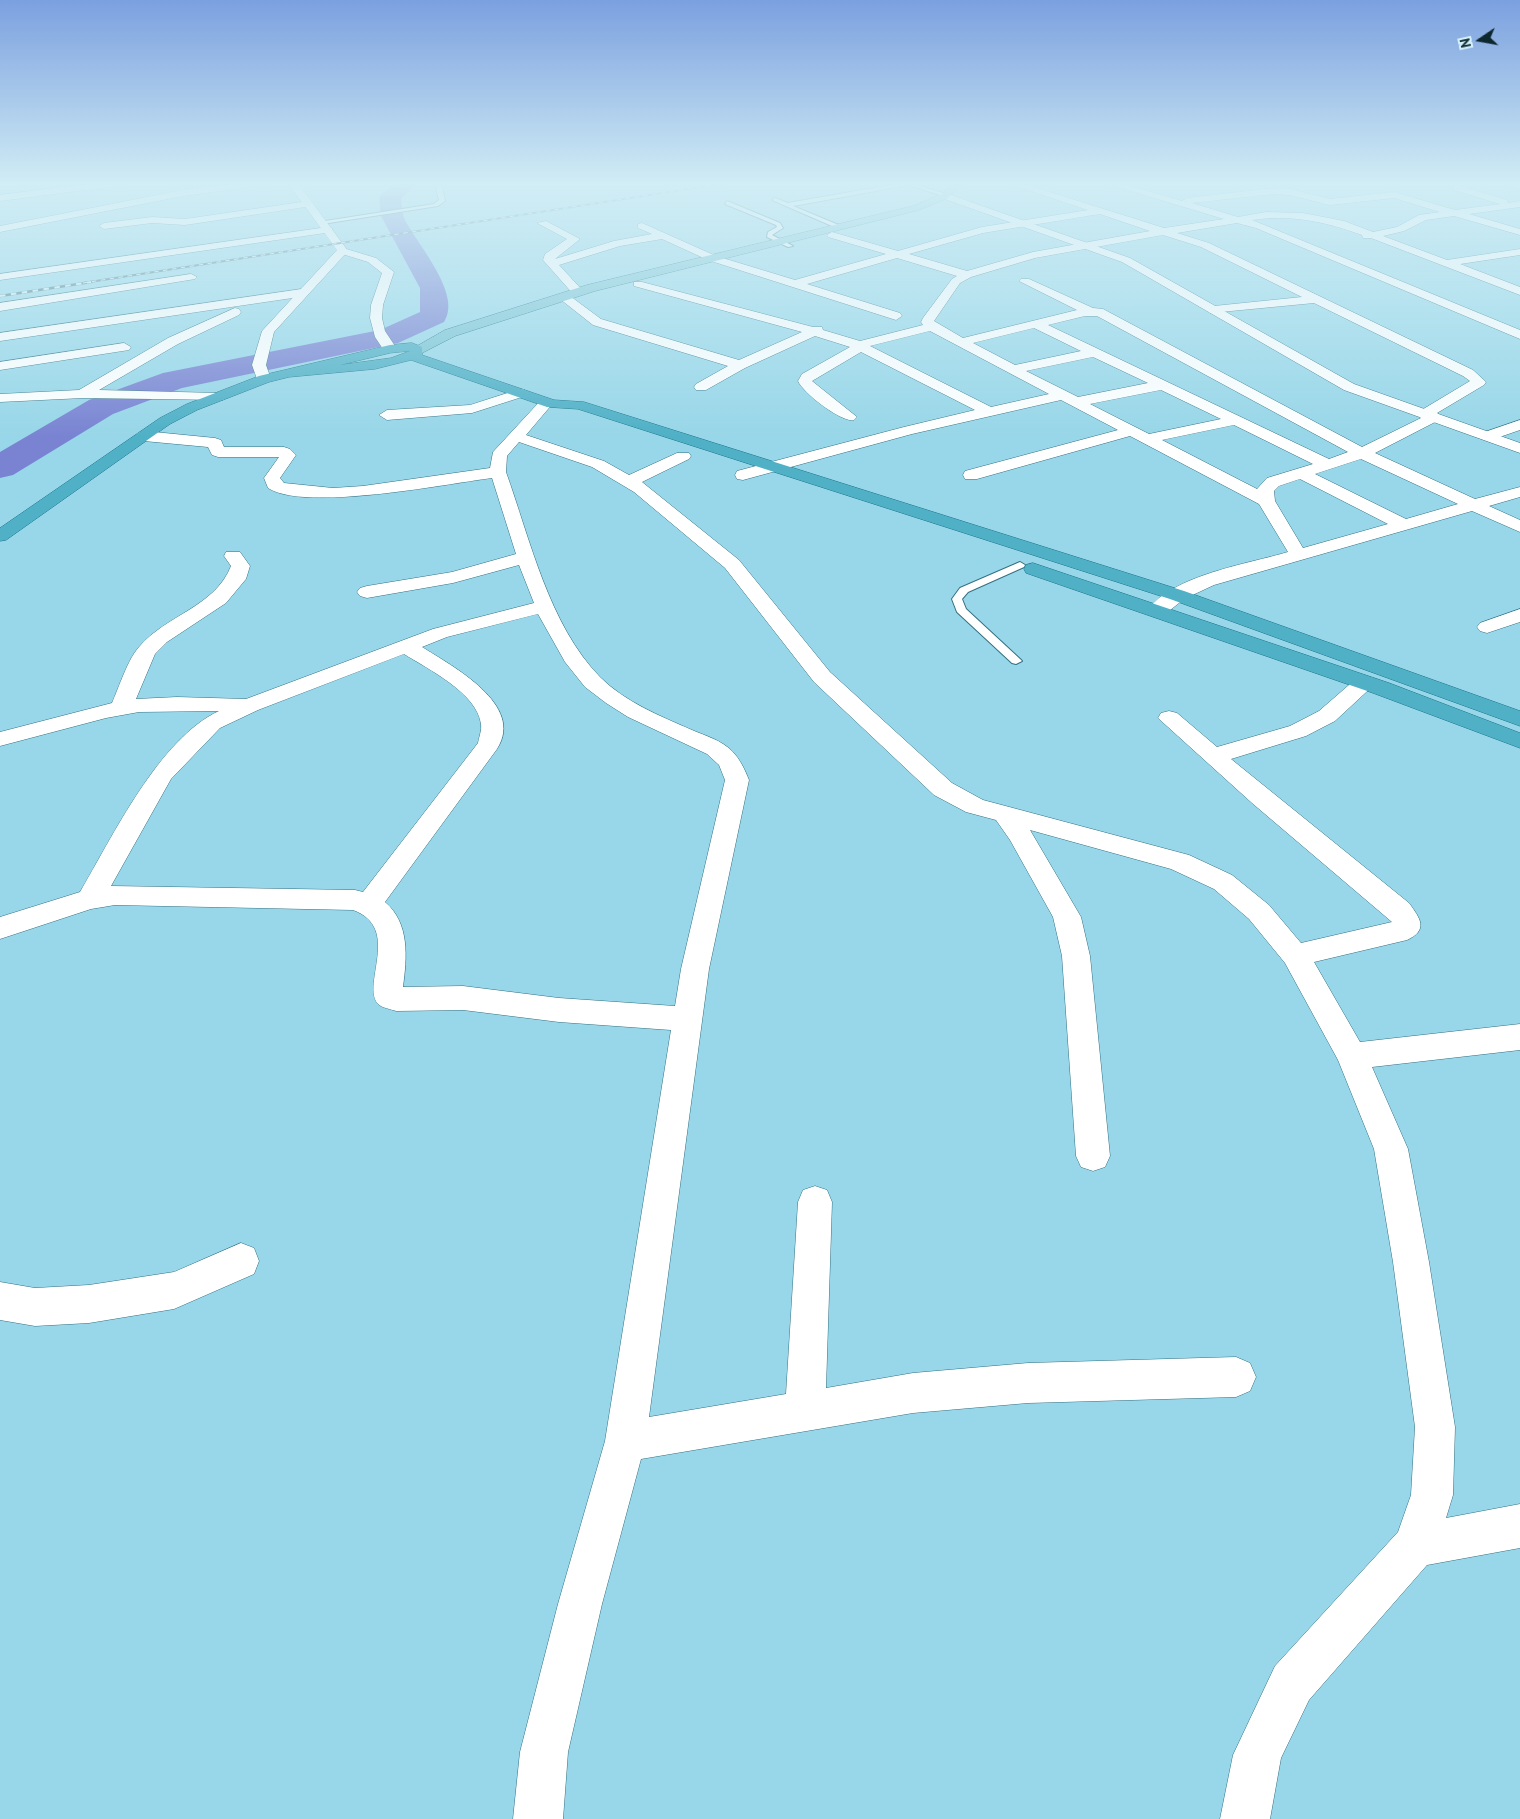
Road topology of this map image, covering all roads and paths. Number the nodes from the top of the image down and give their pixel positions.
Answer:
1 (54, 267) edge
2 (327, 267) edge
3 (381, 267) edge
4 (554, 267) edge
5 (679, 267) edge
6 (706, 267) edge
7 (741, 267) edge
8 (857, 267) edge
9 (940, 267) edge
10 (994, 267) edge
11 (1138, 267) edge
12 (1250, 267) edge
13 (1358, 267) edge
14 (1456, 267) edge
15 (967, 275) junction
16 (0, 277) edge
17 (191, 277) dead end
18 (1025, 280) dead end
19 (638, 284) junction
20 (795, 284) junction
21 (1520, 291) edge
22 (302, 293) junction
23 (572, 296) junction
24 (262, 299) junction
25 (1316, 299) junction
26 (0, 307) edge
27 (1214, 310) junction
28 (1089, 311) junction
29 (896, 316) dead end
30 (1036, 324) junction
31 (932, 327) junction
32 (816, 330) junction
33 (1520, 335) edge
34 (0, 337) edge
35 (962, 342) junction
36 (860, 346) junction
37 (124, 348) dead end
38 (406, 351) junction
39 (1095, 352) junction
40 (348, 363) junction
41 (740, 365) junction
42 (0, 366) edge
43 (1014, 369) junction
44 (262, 372) junction
45 (1162, 385) junction
46 (701, 387) dead end
47 (83, 394) junction
48 (23, 396) junction
49 (218, 397) junction
50 (0, 398) edge
51 (1069, 398) junction
52 (540, 400) junction
53 (0, 412) edge
54 (990, 412) junction
55 (387, 415) dead end
56 (1430, 415) junction
57 (849, 417) dead end
58 (1235, 420) junction
59 (1520, 426) edge
60 (1132, 431) junction
61 (144, 436) junction
62 (514, 436) junction
63 (1488, 436) junction
64 (1148, 439) junction
65 (1520, 448) edge
66 (1362, 453) junction
67 (683, 456) junction
68 (1327, 464) junction
69 (770, 467) junction
70 (498, 472) junction
71 (1301, 473) junction
72 (743, 475) junction
73 (971, 475) dead end
74 (630, 481) junction
75 (1520, 492) edge
76 (1266, 501) junction
77 (1471, 506) junction
78 (1404, 525) junction
79 (1520, 527) edge
80 (0, 536) edge
81 (972, 549) dead end
82 (233, 556) dead end
83 (991, 556) dead end
84 (527, 557) junction
85 (1292, 558) junction
86 (1020, 565) junction
87 (367, 592) dead end
88 (1177, 595) junction
89 (545, 606) junction
90 (1157, 611) junction
91 (1520, 614) edge
92 (1487, 627) dead end
93 (406, 646) junction
94 (1016, 661) dead end
95 (1365, 683) junction
96 (250, 705) junction
97 (121, 708) junction
98 (1169, 718) dead end
99 (1520, 718) edge
100 (0, 739) edge
101 (1520, 741) edge
102 (1214, 756) junction
103 (1005, 815) junction
104 (90, 899) junction
105 (368, 905) junction
106 (0, 928) edge
107 (1296, 955) junction
108 (688, 1019) junction
109 (1520, 1037) edge
110 (1352, 1056) junction
111 (1093, 1156) dead end
112 (815, 1202) dead end
113 (241, 1261) dead end
114 (0, 1301) edge
115 (1236, 1377) dead end
116 (805, 1410) junction
117 (625, 1441) junction
118 (1520, 1526) edge
119 (1416, 1546) junction
120 (538, 1819) edge
121 (1246, 1819) edge

1 - 16 street
2 - 22 street
3 - 38 street
4 - 23 street
5 - 23 main road
6 - 19 main road
7 - 20 street
8 - 20 street
9 - 15 street
10 - 15 street
11 - 27 street
12 - 25 street
13 - 33 street
14 - 21 street
15 - 31 street
17 - 26 street
18 - 28 street
19 - 23 main road
19 - 32 street
20 - 29 street
22 - 24 street
22 - 44 street
23 - 38 main road
23 - 41 street
24 - 34 street
24 - 47 street
25 - 27 street
25 - 56 street
27 - 56 street
28 - 30 street
28 - 66 street
30 - 35 street
30 - 39 street
31 - 35 street
31 - 36 street
32 - 36 street
32 - 41 street
35 - 43 street
36 - 54 street
36 - 57 street
37 - 42 street
38 - 40 highway
38 - 40 highway
38 - 52 highway
39 - 43 street
39 - 45 street
40 - 44 highway
41 - 46 street
43 - 51 street
44 - 49 highway
45 - 51 street
45 - 58 street
47 - 48 street
47 - 49 street
48 - 50 street
48 - 53 street
49 - 61 highway
51 - 54 street
51 - 60 street
52 - 55 street
52 - 62 street
52 - 67 highway
52 - 69 highway
54 - 69 street
56 - 63 street
56 - 66 street
58 - 64 street
58 - 68 street
59 - 63 street
60 - 64 street
60 - 73 street
61 - 70 street
61 - 80 highway
62 - 70 street
62 - 74 street
63 - 65 street
64 - 76 street
66 - 68 street
66 - 77 street
67 - 72 highway
67 - 74 street
68 - 71 street
69 - 72 street
69 - 88 highway
70 - 84 street
71 - 76 street
71 - 78 street
72 - 81 highway
74 - 103 street
75 - 77 street
76 - 85 street
77 - 78 street
77 - 79 street
78 - 85 street
82 - 97 street
83 - 86 highway
84 - 87 street
84 - 89 street
85 - 88 street
86 - 90 highway
86 - 94 lane
88 - 90 street
88 - 99 highway
89 - 93 street
89 - 108 street
90 - 95 highway
91 - 92 street
93 - 96 street
93 - 105 street
95 - 101 highway
95 - 102 street
96 - 97 street
96 - 104 street
97 - 100 street
98 - 102 street
102 - 107 street
103 - 107 street
103 - 111 street
104 - 105 street
104 - 106 street
105 - 108 street
107 - 110 street
108 - 117 street
109 - 110 street
110 - 119 street
112 - 116 street
113 - 114 street
115 - 116 street
116 - 117 street
117 - 120 street
118 - 119 street
119 - 121 street

